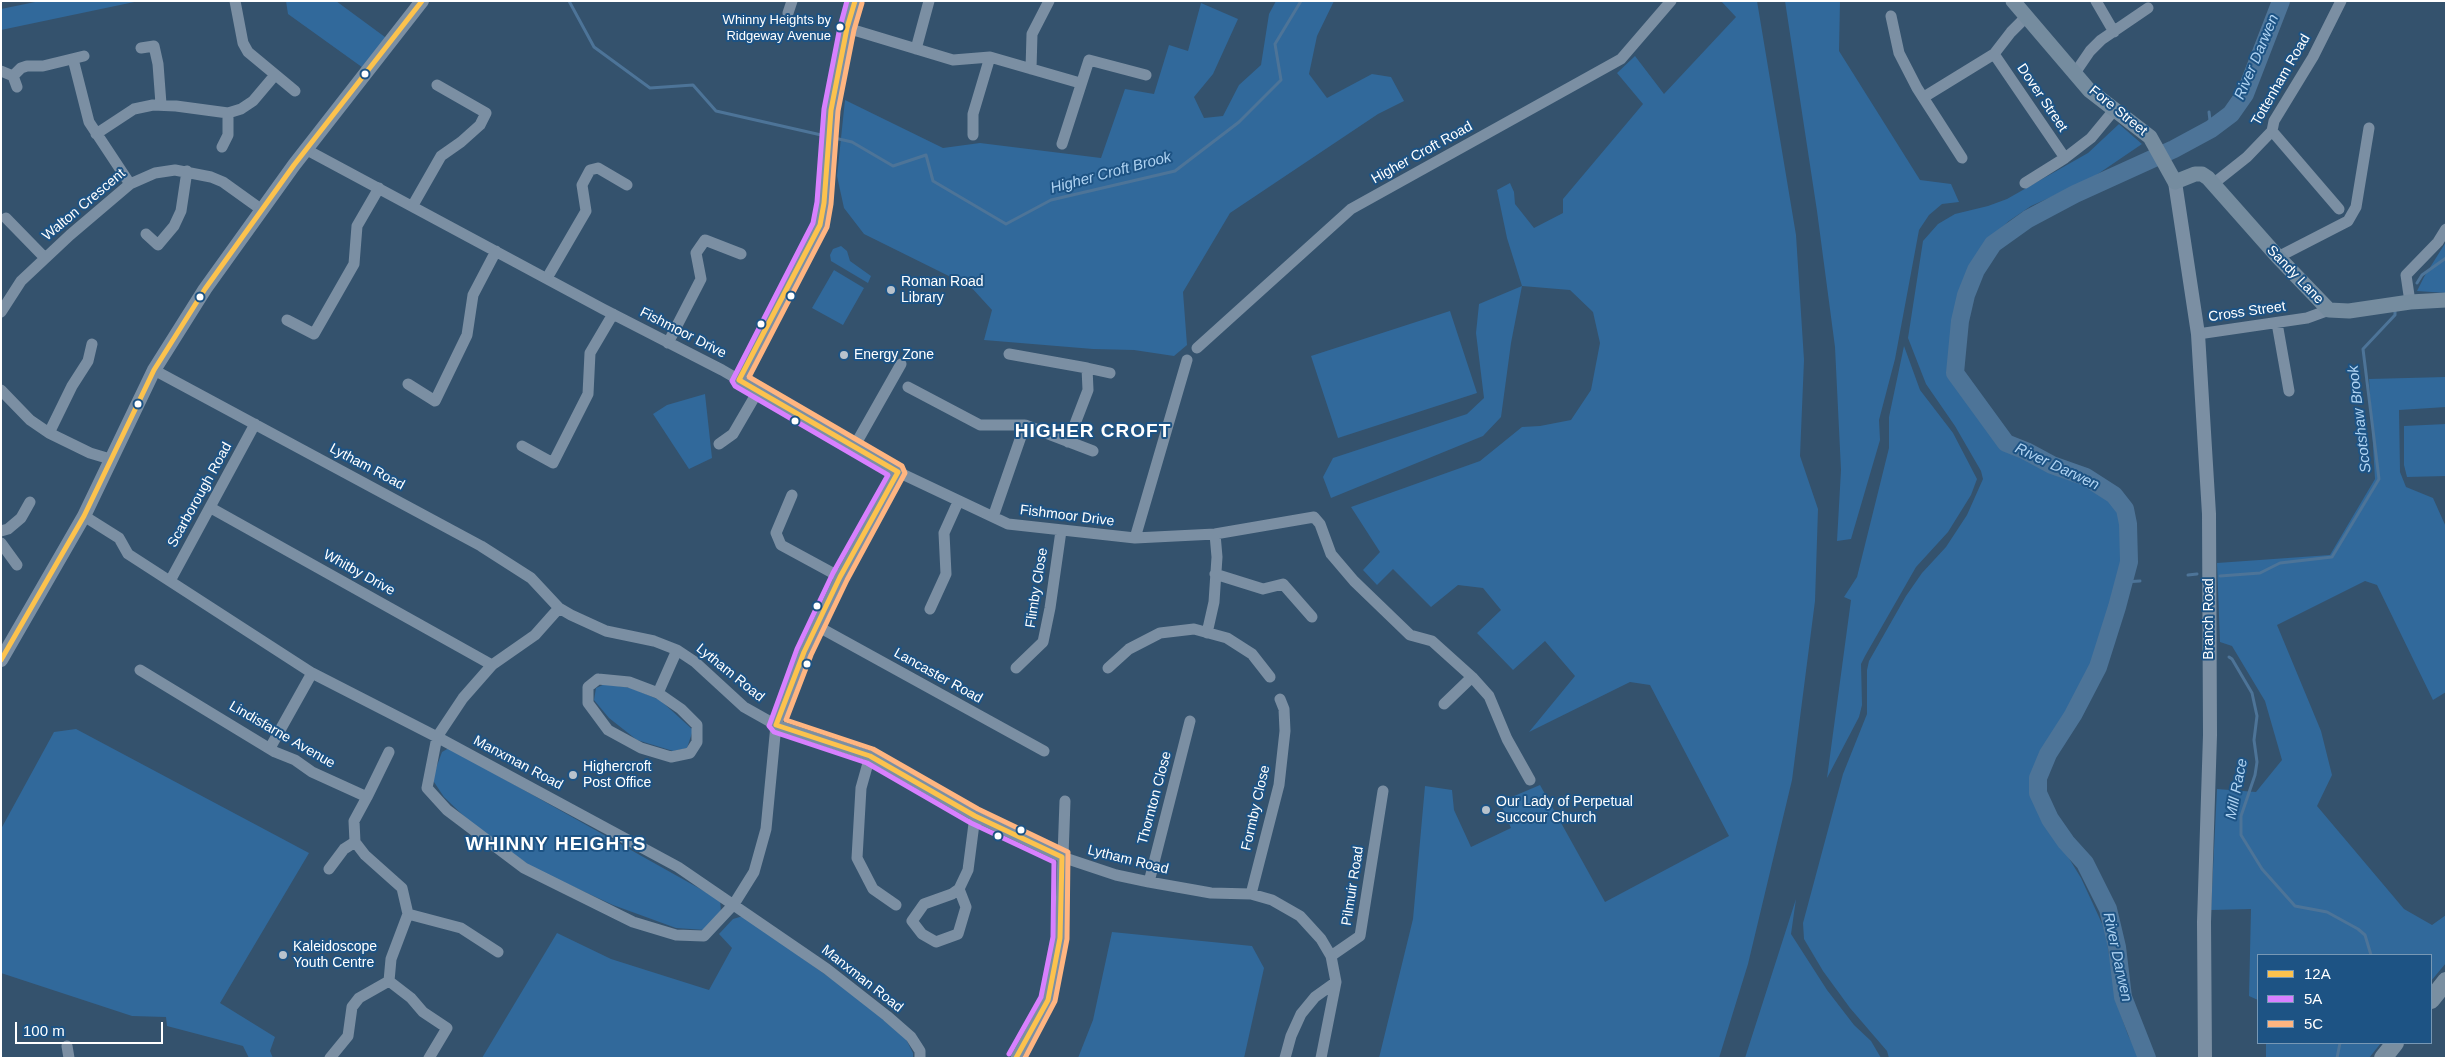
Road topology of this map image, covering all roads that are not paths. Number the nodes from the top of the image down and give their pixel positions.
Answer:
1 (235, 1) edge
2 (422, 1) edge
3 (792, 1) edge
4 (855, 1) edge
5 (929, 1) edge
6 (1049, 1) edge
7 (1671, 1) edge
8 (2013, 1) edge
9 (2096, 1) edge
10 (2341, 1) edge
11 (2148, 8) dead end
12 (788, 13) dead end
13 (1891, 16) dead end
14 (2027, 16) junction
15 (847, 28) junction
16 (2114, 32) junction
17 (141, 48) dead end
18 (916, 49) junction
19 (1994, 54) junction
20 (990, 56) junction
21 (1031, 69) junction
22 (1, 71) edge
23 (2076, 73) junction
24 (275, 75) junction
25 (1146, 75) dead end
26 (1080, 83) junction
27 (437, 86) dead end
28 (295, 91) dead end
29 (1924, 97) junction
30 (161, 104) junction
31 (2115, 109) junction
32 (228, 113) junction
33 (2369, 128) dead end
34 (2272, 131) junction
35 (96, 134) junction
36 (973, 135) dead end
37 (1062, 144) dead end
38 (222, 147) dead end
39 (307, 150) junction
40 (1962, 158) dead end
41 (2065, 158) junction
42 (187, 171) junction
43 (2175, 182) junction
44 (2025, 183) dead end
45 (130, 184) junction
46 (2214, 184) junction
47 (627, 185) dead end
48 (379, 188) junction
49 (413, 205) junction
50 (2338, 209) dead end
51 (262, 210) junction
52 (6, 218) dead end
53 (2446, 229) edge
54 (146, 234) dead end
55 (496, 251) junction
56 (741, 254) dead end
57 (2278, 257) junction
58 (45, 258) junction
59 (547, 278) junction
60 (2446, 300) edge
61 (2410, 302) junction
62 (2329, 310) junction
63 (1, 312) edge
64 (613, 314) junction
65 (287, 320) dead end
66 (2277, 323) junction
67 (2198, 334) junction
68 (668, 343) junction
69 (92, 344) dead end
70 (1197, 348) dead end
71 (1009, 354) dead end
72 (1187, 360) dead end
73 (901, 364) dead end
74 (1087, 368) junction
75 (154, 370) junction
76 (1110, 373) dead end
77 (739, 380) junction
78 (408, 384) dead end
79 (908, 387) dead end
80 (2289, 390) dead end
81 (758, 391) junction
82 (3, 396) edge
83 (256, 424) junction
84 (1025, 425) junction
85 (48, 433) junction
86 (1068, 442) junction
87 (719, 444) dead end
88 (522, 446) dead end
89 (854, 447) junction
90 (1093, 451) dead end
91 (110, 459) junction
92 (898, 472) junction
93 (792, 495) dead end
94 (30, 502) dead end
95 (958, 502) junction
96 (211, 508) junction
97 (84, 516) junction
98 (993, 517) junction
99 (1061, 531) junction
100 (1, 532) edge
101 (1215, 534) junction
102 (1134, 538) junction
103 (1, 543) edge
104 (17, 565) dead end
105 (1215, 574) junction
106 (840, 577) junction
107 (170, 581) junction
108 (560, 608) junction
109 (930, 609) dead end
110 (1312, 617) dead end
111 (817, 626) junction
112 (1207, 633) junction
113 (677, 650) junction
114 (1, 660) edge
115 (492, 665) junction
116 (1016, 668) dead end
117 (1108, 668) dead end
118 (140, 670) dead end
119 (312, 673) junction
120 (1270, 677) dead end
121 (1472, 677) junction
122 (658, 692) junction
123 (1280, 699) dead end
124 (1444, 704) dead end
125 (1190, 721) dead end
126 (776, 725) junction
127 (438, 737) junction
128 (270, 748) junction
129 (1044, 751) dead end
130 (389, 752) dead end
131 (870, 756) junction
132 (1530, 780) dead end
133 (1382, 791) dead end
134 (367, 797) junction
135 (1065, 800) dead end
136 (975, 816) junction
137 (355, 842) junction
138 (1062, 857) junction
139 (329, 869) dead end
140 (1148, 882) junction
141 (959, 889) junction
142 (1251, 894) junction
143 (734, 904) junction
144 (896, 905) dead end
145 (408, 914) junction
146 (498, 952) dead end
147 (1331, 956) junction
148 (389, 981) junction
149 (2446, 981) edge
150 (1336, 982) junction
151 (2432, 999) edge
152 (2394, 1044) edge
153 (330, 1058) edge
154 (429, 1058) edge
155 (920, 1058) edge
156 (1016, 1058) edge
157 (1286, 1058) edge
158 (1321, 1058) edge
159 (2204, 1058) edge
160 (2383, 1058) edge

1 - 24 street
2 - 39 street
3 - 12 street
4 - 15 street
5 - 18 street
6 - 21 street
7 - 70 street, Higher Croft Road
8 - 14 main road, Fore Street
9 - 16 street
10 - 34 street, Tottenham Road
11 - 16 street
13 - 29 street
14 - 19 street
14 - 23 main road, Fore Street
15 - 18 street
15 - 77 street
16 - 23 street
17 - 30 street
18 - 20 street
19 - 29 street
19 - 41 street, Dover Street
20 - 21 street
20 - 36 street
21 - 26 street
22 - 35 street
23 - 31 main road, Fore Street
24 - 28 street
24 - 32 street
25 - 26 street
26 - 37 street
27 - 49 street
29 - 40 street
30 - 32 street
30 - 35 street
31 - 41 street
31 - 43 main road, Fore Street
32 - 38 street
33 - 57 street
34 - 46 street, Tottenham Road
34 - 50 street
35 - 45 street
39 - 48 street, Fishmoor Drive
39 - 51 street
41 - 44 street
42 - 45 street, Walton Crescent
42 - 51 street, Walton Crescent
42 - 54 street
43 - 46 main road, Sandy Lane
43 - 67 street, Branch Road
45 - 58 street, Walton Crescent
46 - 57 main road, Sandy Lane
47 - 59 street
48 - 49 street, Fishmoor Drive
48 - 65 street
49 - 55 street, Fishmoor Drive
51 - 75 street
52 - 58 street
53 - 61 street
55 - 59 street, Fishmoor Drive
55 - 78 street
56 - 68 street
57 - 62 main road, Sandy Lane
58 - 63 street, Walton Crescent
59 - 64 street, Fishmoor Drive
60 - 61 main road, Sandy Lane
61 - 62 main road, Sandy Lane
62 - 66 street, Cross Street
64 - 68 street, Fishmoor Drive
64 - 88 street
66 - 67 street, Cross Street
66 - 80 street
67 - 159 street, Branch Road
68 - 77 street, Fishmoor Drive
69 - 85 street
71 - 74 street
72 - 102 street
73 - 89 street
74 - 76 street
74 - 86 street
75 - 83 street, Lytham Road
75 - 91 street
77 - 81 street, Fishmoor Drive
79 - 84 street
81 - 87 street
81 - 89 street, Fishmoor Drive
82 - 85 street
83 - 96 street, Scarborough Road
83 - 108 street, Lytham Road
84 - 86 street
84 - 98 street
85 - 91 street
86 - 90 street
89 - 92 street, Fishmoor Drive
91 - 97 street
92 - 95 street, Fishmoor Drive
92 - 106 street
93 - 106 street
94 - 100 street
95 - 98 street, Fishmoor Drive
95 - 109 street
96 - 107 street, Scarborough Road
96 - 115 street, Whitby Drive
97 - 107 street, Manxman Road
97 - 114 street
98 - 99 street, Fishmoor Drive
99 - 102 street, Fishmoor Drive
99 - 116 street, Flimby Close
101 - 102 street, Fishmoor Drive
101 - 105 street
101 - 121 street, Fishmoor Drive
103 - 104 street
105 - 110 street
105 - 112 street
106 - 111 street
107 - 119 street, Manxman Road
108 - 113 street, Lytham Road
108 - 115 street
111 - 126 street
111 - 129 street, Lancaster Road
112 - 117 street
112 - 120 street
113 - 122 street
113 - 126 street, Lytham Road
115 - 127 street
118 - 128 street, Lindisfarne Avenue
119 - 127 street, Manxman Road
119 - 128 street
121 - 124 street
121 - 132 street
122 - 122 street
123 - 142 street, Formby Close
125 - 140 street, Thornton Close
126 - 131 street, Lytham Road
126 - 143 street
127 - 143 street, Manxman Road
127 - 143 street
128 - 134 street, Lindisfarne Avenue
130 - 134 street
131 - 136 street, Lytham Road
131 - 144 street
133 - 147 street, Pilmuir Road
134 - 137 street
135 - 138 street
136 - 138 street, Lytham Road
136 - 141 street
137 - 139 street
137 - 145 street
138 - 140 street, Lytham Road
138 - 156 street
140 - 142 street, Lytham Road
141 - 141 street
142 - 147 street, Lytham Road
143 - 155 street, Manxman Road
145 - 146 street
145 - 148 street
147 - 150 street
148 - 153 street
148 - 154 street
149 - 151 highway
150 - 157 street
150 - 158 street
152 - 160 highway

